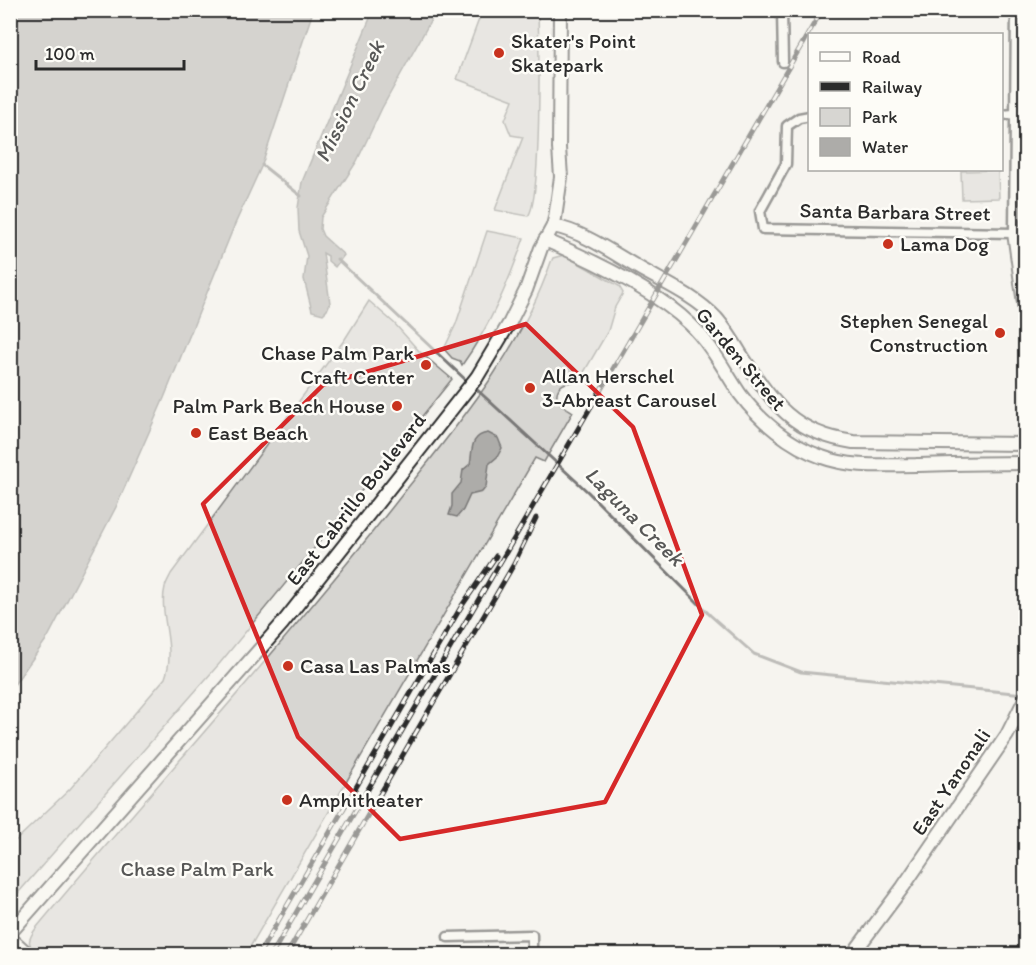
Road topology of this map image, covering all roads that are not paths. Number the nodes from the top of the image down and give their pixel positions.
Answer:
1 (560, 10) edge
2 (782, 10) edge
3 (1016, 10) edge
4 (783, 63) dead end
5 (1026, 113) edge
6 (1015, 114) junction
7 (1003, 115) edge
8 (808, 116) edge
9 (553, 226) junction
10 (1020, 233) edge
11 (545, 240) junction
12 (1026, 318) edge
13 (1026, 444) edge
14 (1026, 463) edge
15 (1026, 697) edge
16 (10, 933) edge
17 (448, 937) dead end
18 (10, 938) edge
19 (28, 954) edge
20 (532, 954) edge
21 (853, 954) edge

1 - 9 main road, East Cabrillo Boulevard
2 - 4 street
3 - 6 street
5 - 6 street
6 - 7 street
6 - 10 street
8 - 10 street, Santa Barbara Street
9 - 11 main road, East Cabrillo Boulevard
9 - 13 main road, Garden Street
10 - 12 main road
11 - 14 main road, Garden Street
11 - 16 main road, East Cabrillo Boulevard
15 - 21 main road, East Yanonali
17 - 20 street
18 - 19 main road

